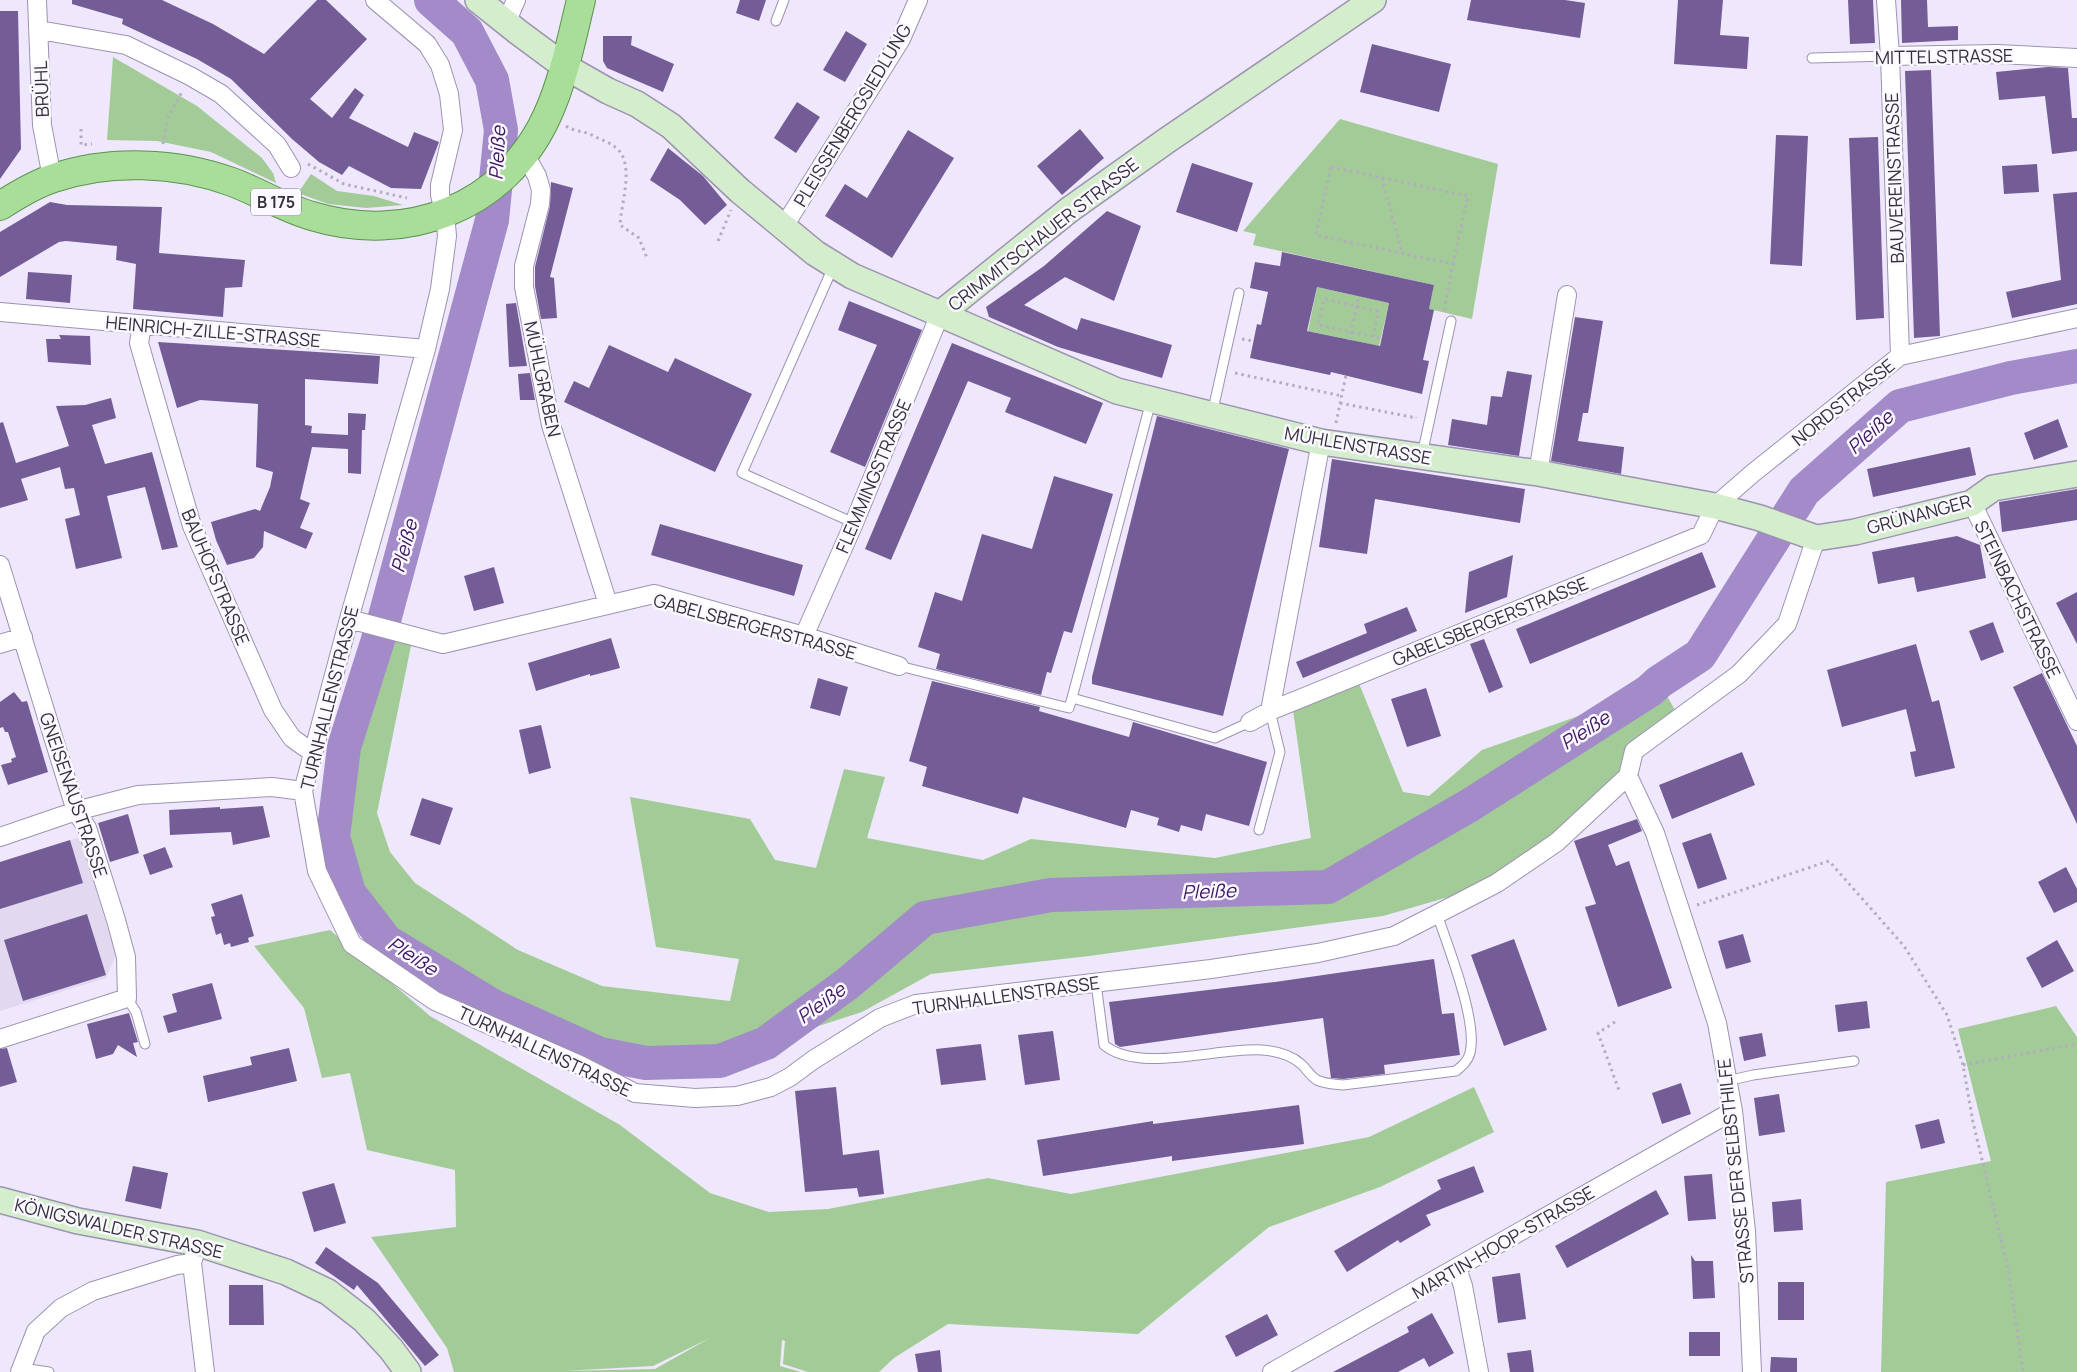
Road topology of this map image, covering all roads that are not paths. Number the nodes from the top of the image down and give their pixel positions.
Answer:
1 (37, 0) edge
2 (375, 0) edge
3 (478, 0) edge
4 (516, 0) edge
5 (581, 0) edge
6 (784, 0) edge
7 (918, 0) edge
8 (1374, 0) edge
9 (1886, 0) edge
10 (776, 21) dead end
11 (506, 23) junction
12 (39, 30) junction
13 (1890, 56) junction
14 (1812, 58) dead end
15 (2077, 58) edge
16 (564, 66) junction
17 (521, 157) junction
18 (291, 168) road end
19 (52, 178) junction
20 (0, 206) edge
21 (444, 213) junction
22 (783, 228) junction
23 (834, 265) junction
24 (1238, 293) dead end
25 (1567, 295) dead end
26 (0, 312) edge
27 (940, 314) junction
28 (2077, 318) edge
29 (1451, 321) road end
30 (142, 325) junction
31 (426, 349) junction
32 (1900, 356) junction
33 (1152, 400) junction
34 (1212, 415) junction
35 (1326, 443) junction
36 (1422, 456) junction
37 (1538, 473) junction
38 (2077, 474) edge
39 (1972, 503) junction
40 (1716, 506) junction
41 (1760, 518) joint
42 (854, 523) junction
43 (1808, 535) junction
44 (0, 565) edge
45 (608, 604) junction
46 (349, 618) junction
47 (804, 636) junction
48 (23, 637) junction
49 (0, 644) edge
50 (899, 666) joint
51 (1072, 698) junction
52 (1270, 711) junction
53 (2077, 721) edge
54 (1250, 722) joint
55 (314, 753) junction
56 (1628, 776) junction
57 (303, 791) junction
58 (76, 811) junction
59 (1259, 830) dead end
60 (0, 837) edge
61 (1437, 914) junction
62 (1096, 983) junction
63 (127, 998) junction
64 (0, 1039) edge
65 (146, 1044) dead end
66 (1854, 1061) dead end
67 (1728, 1081) junction
68 (1733, 1111) junction
69 (0, 1200) edge
70 (195, 1253) junction
71 (1457, 1268) junction
72 (21, 1370) edge
73 (49, 1372) edge
74 (205, 1372) edge
75 (408, 1372) edge
76 (1272, 1372) edge
77 (1479, 1372) edge
78 (1752, 1372) edge

1 - 12 street, BRÜHL
2 - 21 street, TURNHALLENSTRASSE
3 - 11 street, CRIMMITSCHAUER STRASSE
4 - 11 street
5 - 16 main road, B 175
6 - 10 lane
7 - 22 street, PLEISSENBERGSIEDLUNG
8 - 27 street, CRIMMITSCHAUER STRASSE
9 - 13 street, BAUVEREINSTRASSE
11 - 16 street, CRIMMITSCHAUER STRASSE
12 - 18 street
12 - 19 street, BRÜHL
13 - 14 lane, MITTELSTRASSE
13 - 15 street, MITTELSTRASSE
13 - 32 street, BAUVEREINSTRASSE
16 - 17 main road, B 175
16 - 22 street, CRIMMITSCHAUER STRASSE
17 - 21 main road, B 175
17 - 45 street, MÜHLGRABEN
19 - 20 main road, B 175
19 - 21 main road, B 175
21 - 31 street, TURNHALLENSTRASSE
22 - 23 street, CRIMMITSCHAUER STRASSE
23 - 27 street, CRIMMITSCHAUER STRASSE
23 - 42 lane
24 - 34 lane
25 - 37 street
26 - 30 street, HEINRICH-ZILLE-STRASSE
27 - 33 street, MÜHLENSTRASSE
27 - 42 street, FLEMMINGSTRASSE
28 - 32 street, NORDSTRASSE
29 - 36 lane
30 - 31 street, HEINRICH-ZILLE-STRASSE
30 - 55 street, BAUHOFSTRASSE
31 - 46 street, TURNHALLENSTRASSE
32 - 40 street, NORDSTRASSE
33 - 34 street, MÜHLENSTRASSE
33 - 51 lane
34 - 35 street, MÜHLENSTRASSE
35 - 36 street, MÜHLENSTRASSE
35 - 52 street
36 - 37 street, MÜHLENSTRASSE
37 - 40 street, MÜHLENSTRASSE
38 - 39 street, GRÜNANGER
39 - 43 street, GRÜNANGER
39 - 53 street, STEINBACHSTRASSE
40 - 41 street, MÜHLENSTRASSE
40 - 52 street, GABELSBERGERSTRASSE
41 - 43 street, GRÜNANGER
42 - 47 street, FLEMMINGSTRASSE
43 - 56 street
44 - 48 street, GNEISENAUSTRASSE
45 - 46 street, GABELSBERGERSTRASSE
45 - 47 street, GABELSBERGERSTRASSE
46 - 55 street, TURNHALLENSTRASSE
47 - 50 street, GABELSBERGERSTRASSE
48 - 49 street
48 - 58 street, GNEISENAUSTRASSE
50 - 51 lane
51 - 54 lane
52 - 54 street, GABELSBERGERSTRASSE
52 - 59 lane
55 - 57 street, TURNHALLENSTRASSE
56 - 61 street, TURNHALLENSTRASSE
56 - 67 street, STRASSE DER SELBSTHILFE
57 - 58 street
57 - 62 street, TURNHALLENSTRASSE
58 - 60 street
58 - 63 street, GNEISENAUSTRASSE
61 - 62 street, TURNHALLENSTRASSE
61 - 62 lane
63 - 64 street
63 - 65 lane
66 - 67 lane
67 - 68 street, STRASSE DER SELBSTHILFE
68 - 71 street, MARTIN-HOOP-STRASSE
68 - 78 street, STRASSE DER SELBSTHILFE
69 - 70 street, KÖNIGSWALDER STRASSE
70 - 72 street, KÖNIGSWALDER STRASSE
70 - 74 street
70 - 75 street, KÖNIGSWALDER STRASSE
71 - 76 street, MARTIN-HOOP-STRASSE
71 - 77 street
72 - 73 lane

